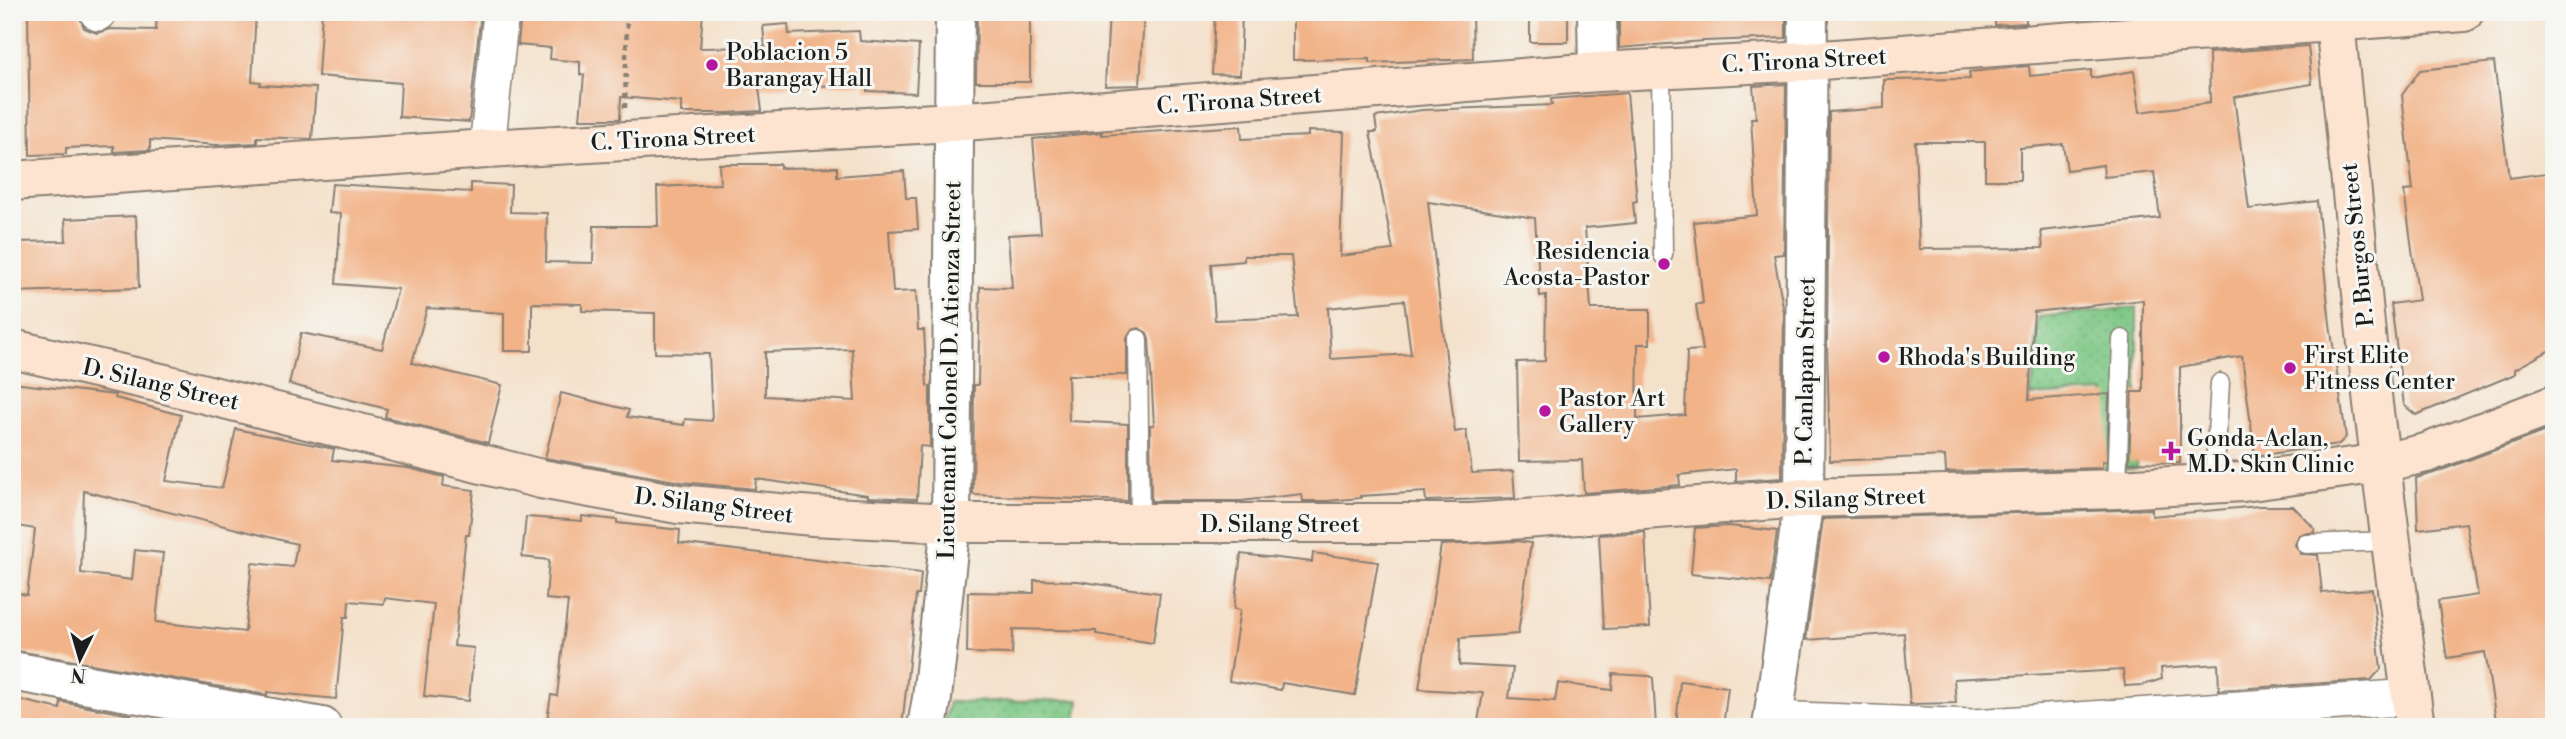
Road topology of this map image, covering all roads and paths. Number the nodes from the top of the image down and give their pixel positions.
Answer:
1 (501, 12) edge
2 (955, 12) edge
3 (1597, 12) edge
4 (1808, 12) edge
5 (2464, 12) edge
6 (627, 15) dead end
7 (2335, 18) edge
8 (1808, 61) junction
9 (1661, 68) junction
10 (1598, 72) junction
11 (952, 122) junction
12 (625, 140) junction
13 (487, 149) junction
14 (12, 181) edge
15 (1663, 255) dead end
16 (1138, 339) dead end
17 (2122, 339) dead end
18 (12, 349) edge
19 (2220, 383) dead end
20 (2554, 405) edge
21 (2381, 463) junction
22 (2214, 484) junction
23 (2117, 489) junction
24 (1804, 498) junction
25 (951, 523) junction
26 (1140, 525) junction
27 (2391, 541) junction
28 (2306, 544) dead end
29 (12, 670) edge
30 (2414, 712) edge
31 (1772, 723) edge
32 (322, 727) edge
33 (927, 727) edge

1 - 13 street
2 - 11 street, Lieutenant Colonel D. Atienza Street
3 - 10 street
4 - 8 street, P. Canlapan Street
5 - 7 main road, C. Tirona Street
6 - 12 path
7 - 8 main road, C. Tirona Street
7 - 21 main road, P. Burgos Street
8 - 9 main road, C. Tirona Street
8 - 24 street, P. Canlapan Street
9 - 10 main road, C. Tirona Street
9 - 15 lane
10 - 11 main road, C. Tirona Street
11 - 12 main road, C. Tirona Street
11 - 25 street, Lieutenant Colonel D. Atienza Street
12 - 13 main road, C. Tirona Street
13 - 14 main road, C. Tirona Street
16 - 26 lane
17 - 23 lane
18 - 25 main road, D. Silang Street
19 - 22 lane
20 - 21 main road, D. Silang Street
21 - 22 main road, D. Silang Street
21 - 27 main road, P. Burgos Street
22 - 23 main road, D. Silang Street
23 - 24 main road, D. Silang Street
24 - 26 main road, D. Silang Street
24 - 31 street, P. Canlapan Street
25 - 26 main road, D. Silang Street
25 - 33 street, Lieutenant Colonel D. Atienza Street
27 - 28 lane
27 - 30 main road, P. Burgos Street
29 - 32 street
30 - 31 street

